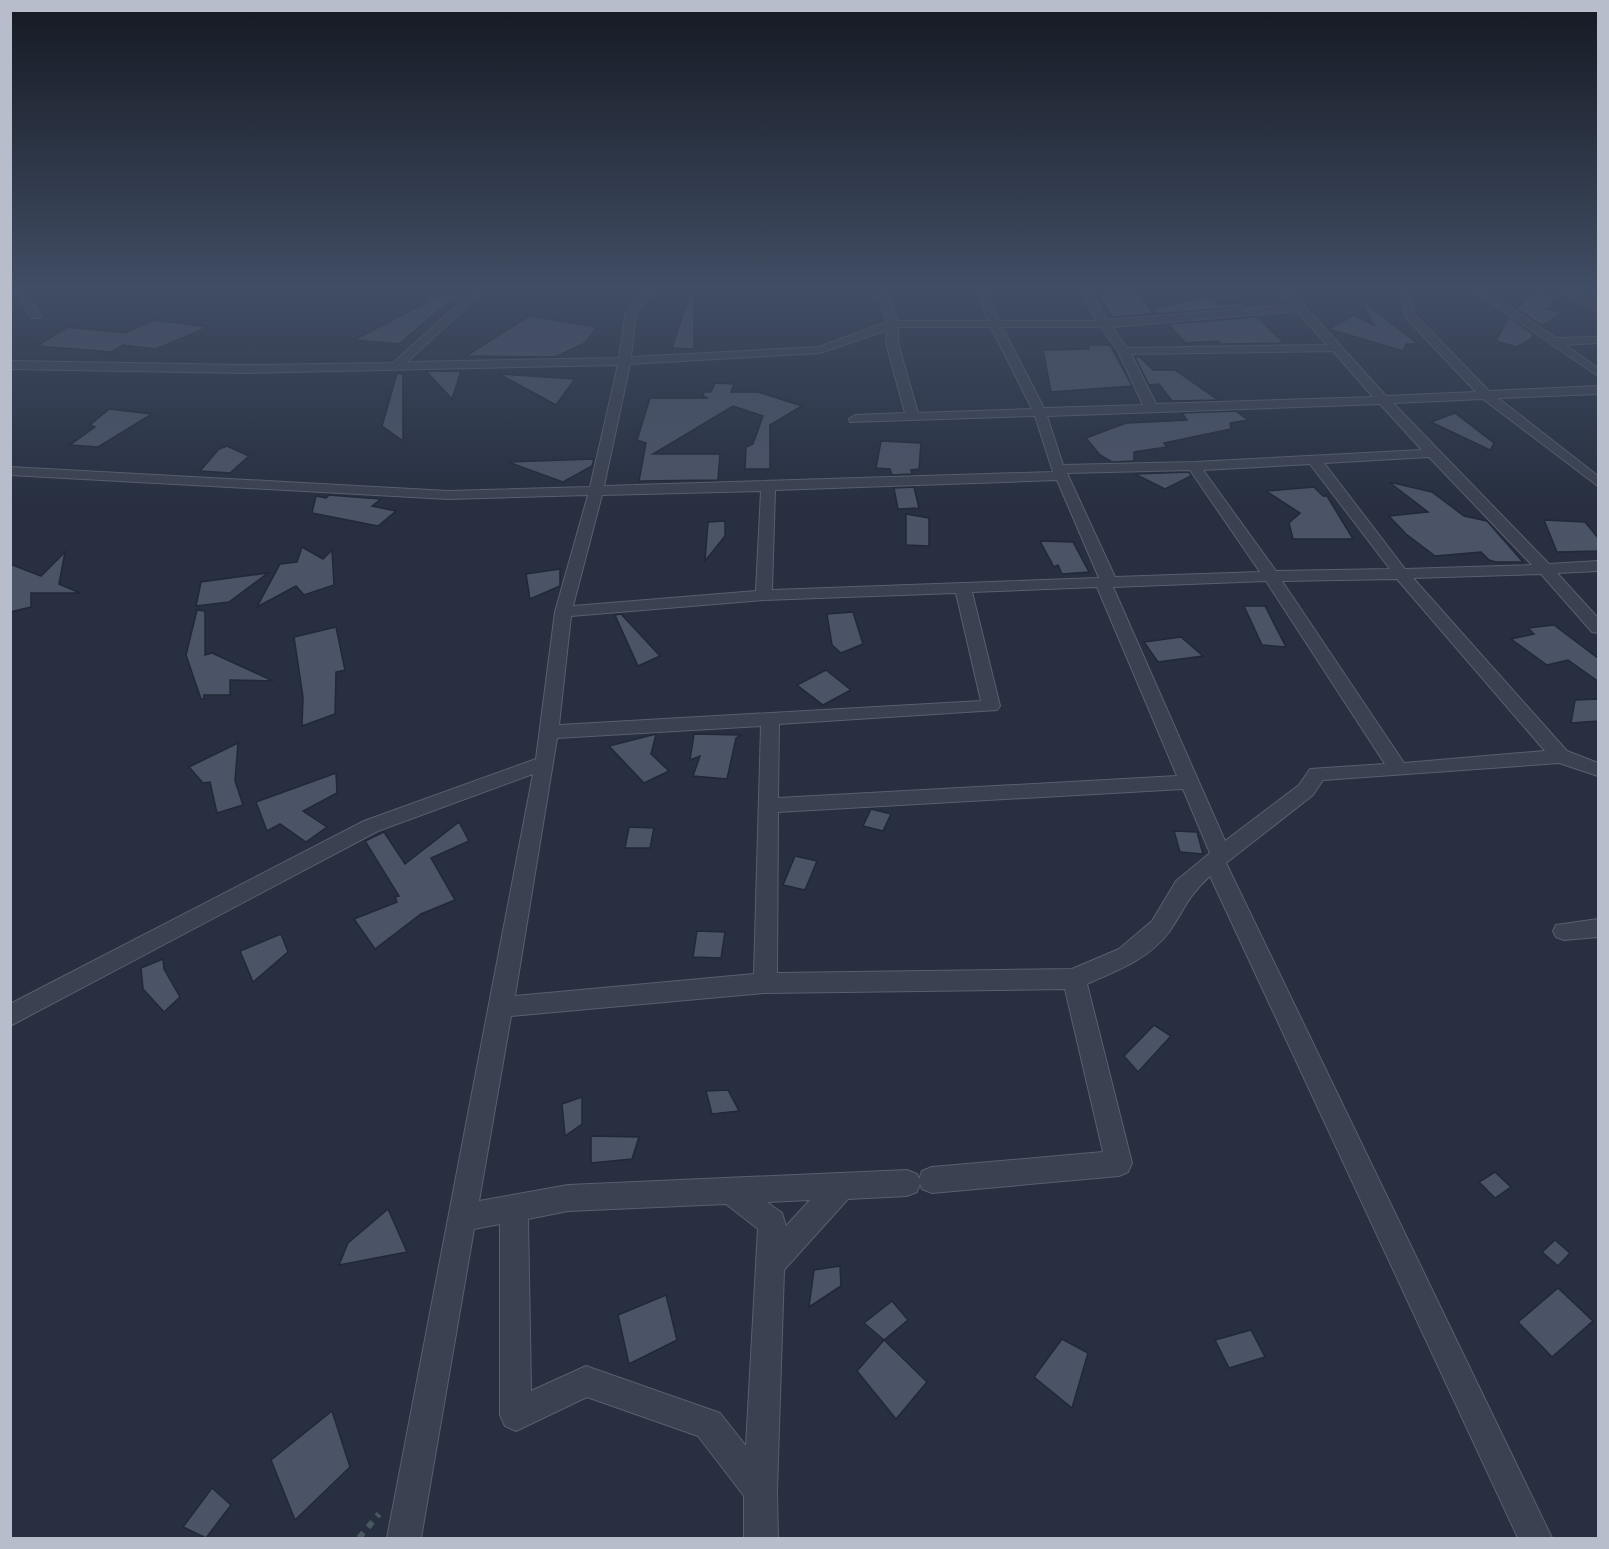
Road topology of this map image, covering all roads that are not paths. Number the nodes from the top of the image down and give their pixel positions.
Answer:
1 (402, 360) edge
2 (614, 360) edge
3 (625, 360) edge
4 (896, 360) edge
5 (1013, 360) edge
6 (1128, 360) edge
7 (1348, 360) edge
8 (1453, 360) edge
9 (1580, 360) edge
10 (10, 365) edge
11 (396, 366) junction
12 (1599, 373) edge
13 (1599, 390) edge
14 (1486, 394) junction
15 (1383, 399) junction
16 (1152, 410) junction
17 (1040, 414) junction
18 (913, 418) junction
19 (855, 419) dead end
20 (1432, 453) junction
21 (1313, 458) junction
22 (1194, 466) junction
23 (10, 471) edge
24 (1060, 472) junction
25 (1599, 482) edge
26 (768, 486) junction
27 (596, 491) junction
28 (1599, 566) edge
29 (1545, 569) junction
30 (1401, 574) junction
31 (1271, 576) junction
32 (1106, 582) junction
33 (963, 587) junction
34 (764, 595) junction
35 (563, 612) junction
36 (1599, 628) edge
37 (770, 719) junction
38 (549, 732) junction
39 (1560, 756) junction
40 (545, 763) junction
41 (1400, 770) junction
42 (1599, 770) edge
43 (1190, 782) junction
44 (768, 806) junction
45 (1217, 858) junction
46 (1599, 928) edge
47 (1564, 931) dead end
48 (1074, 979) junction
49 (765, 983) junction
50 (500, 1007) junction
51 (10, 1016) edge
52 (841, 1186) junction
53 (731, 1191) junction
54 (514, 1208) junction
55 (462, 1218) junction
56 (770, 1266) junction
57 (760, 1491) junction
58 (404, 1539) edge
59 (761, 1539) edge
60 (1535, 1539) edge

1 - 11 street
2 - 11 street
3 - 27 street
4 - 18 street
5 - 17 street
6 - 16 street
7 - 15 street
8 - 14 street
9 - 12 street
10 - 11 street
13 - 14 street
14 - 15 street
14 - 25 street
15 - 16 street
15 - 20 street
16 - 17 street
17 - 18 street
17 - 24 street
18 - 19 street
20 - 21 street
20 - 29 street
21 - 22 street
21 - 30 street
22 - 24 street
22 - 31 street
23 - 27 street
24 - 26 street
24 - 32 street
26 - 27 street
26 - 34 street
27 - 35 street
28 - 29 street
29 - 30 street
29 - 36 street
30 - 31 street
30 - 39 street
31 - 32 street
31 - 41 street
32 - 33 street
32 - 43 street
33 - 34 street
33 - 37 street
34 - 35 street
35 - 38 street
37 - 38 street
37 - 44 street
38 - 40 street
39 - 41 street
39 - 42 street
40 - 50 street
40 - 51 street
41 - 45 street
43 - 44 street
43 - 45 street
44 - 49 street
45 - 48 street
45 - 60 street
46 - 47 street
48 - 49 street
48 - 52 street
49 - 50 street
50 - 55 street
52 - 53 street
52 - 56 street
53 - 54 street
53 - 56 street
54 - 55 street
54 - 57 street
55 - 58 street
56 - 57 street
57 - 59 street

